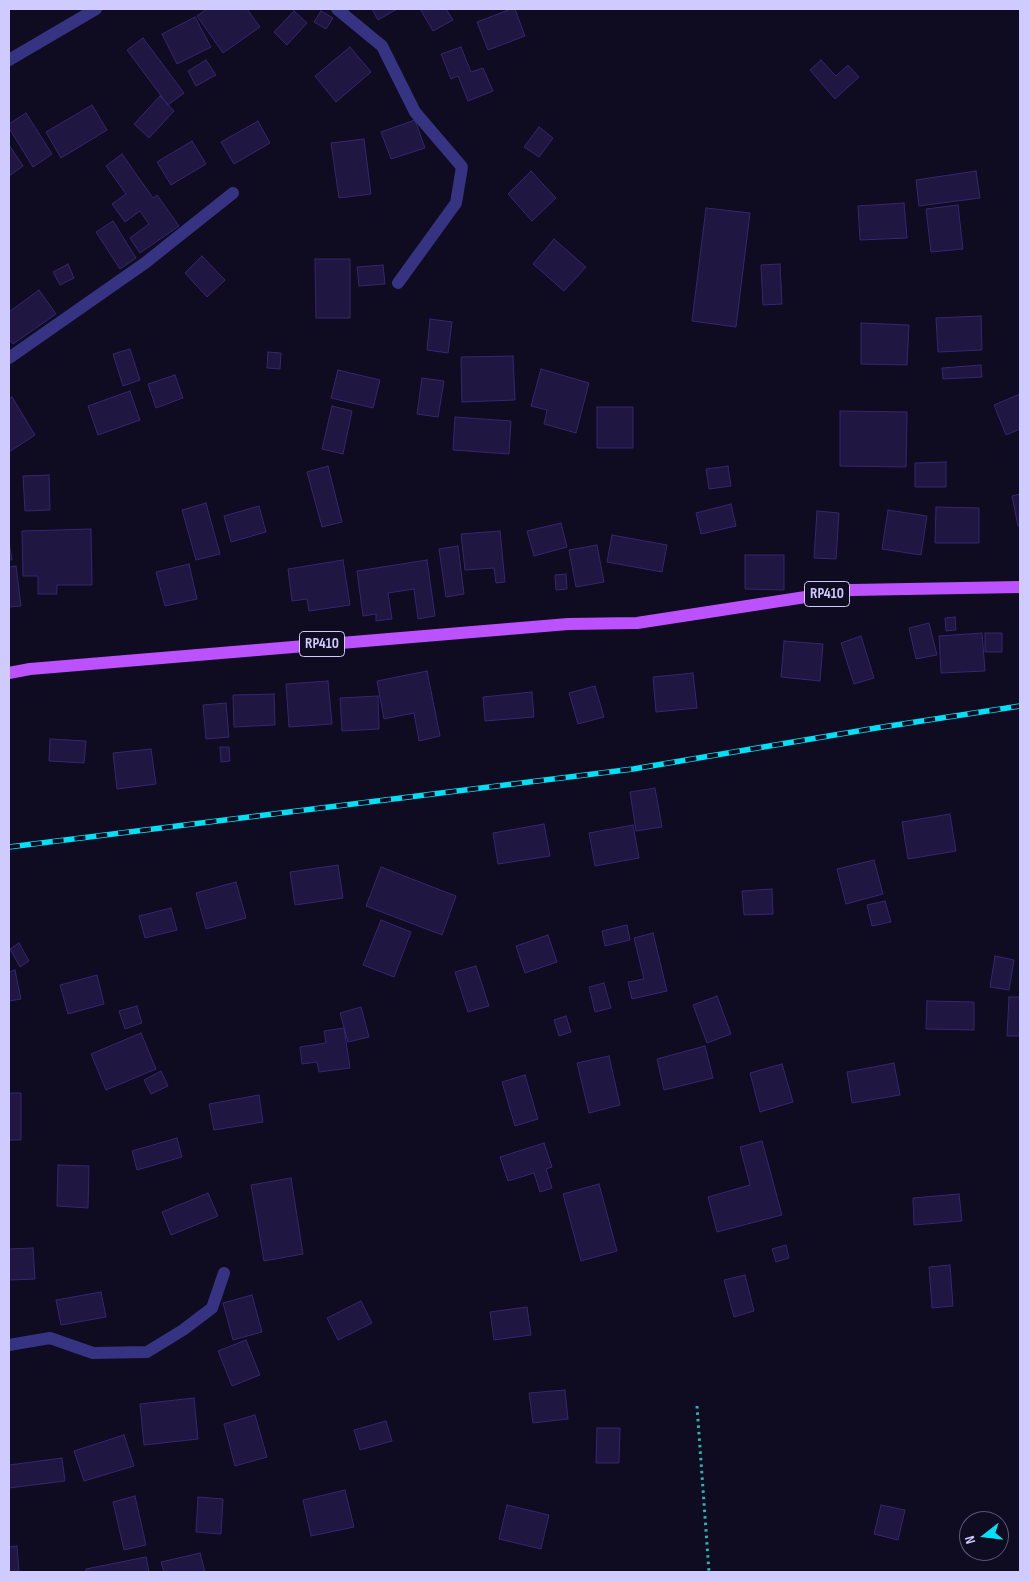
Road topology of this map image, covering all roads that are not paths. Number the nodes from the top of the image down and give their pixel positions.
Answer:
1 (96, 9) edge
2 (337, 9) edge
3 (9, 60) edge
4 (233, 193) dead end
5 (398, 283) dead end
6 (9, 358) edge
7 (1020, 587) edge
8 (9, 673) edge
9 (224, 1273) dead end
10 (9, 1345) edge

1 - 3 street
2 - 5 street
4 - 6 street
7 - 8 main road, RP410
9 - 10 street

